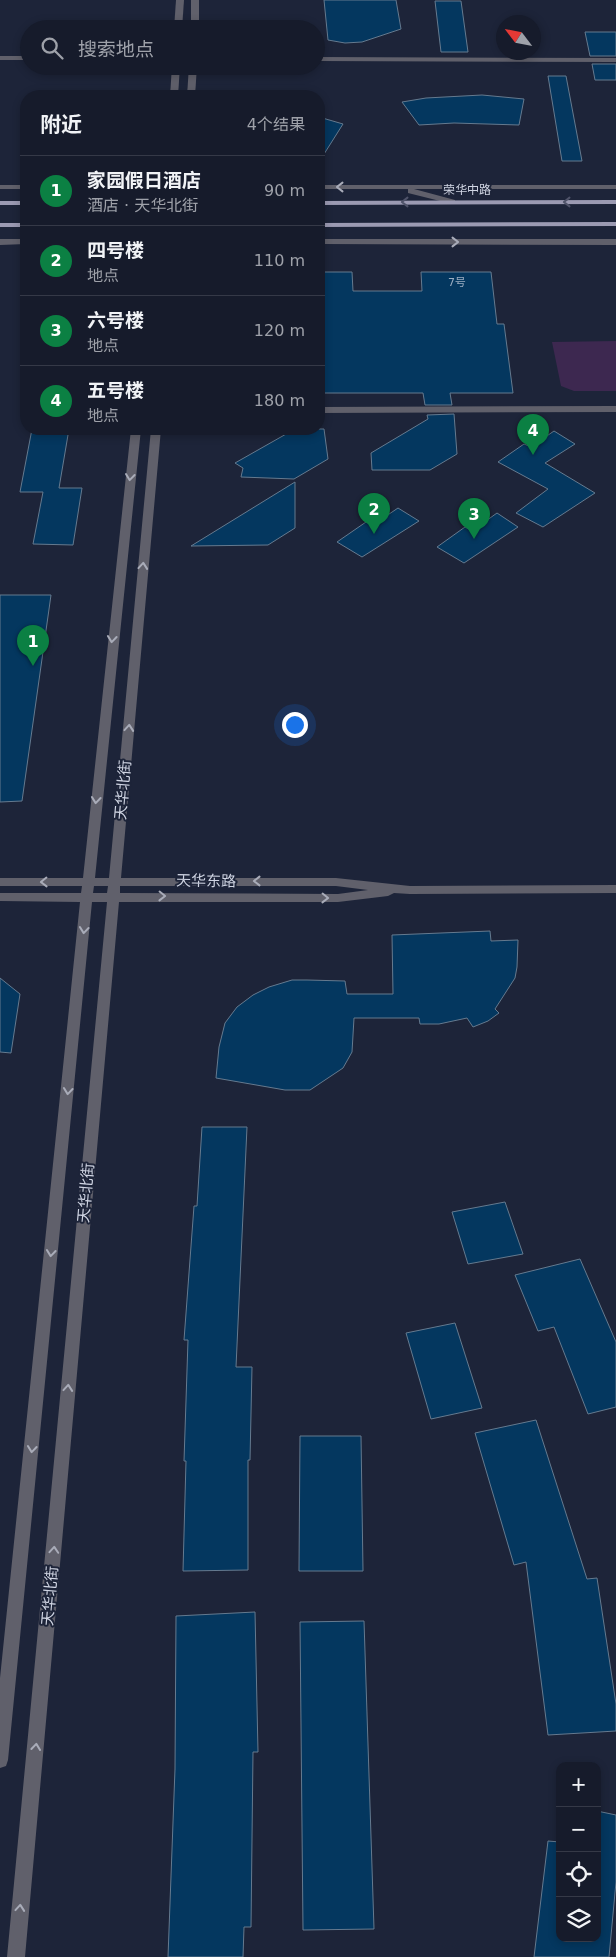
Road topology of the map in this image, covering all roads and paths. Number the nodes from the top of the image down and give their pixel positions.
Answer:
1 (180, 0) edge
2 (196, 0) edge
3 (179, 20) edge
4 (195, 20) edge
5 (0, 58) edge
6 (20, 58) edge
7 (325, 59) edge
8 (616, 60) edge
9 (175, 75) edge
10 (192, 75) edge
11 (174, 90) edge
12 (191, 90) edge
13 (616, 186) edge
14 (0, 187) edge
15 (20, 187) edge
16 (325, 187) edge
17 (396, 187) junction
18 (452, 202) junction
19 (616, 202) edge
20 (0, 203) edge
21 (20, 203) edge
22 (325, 203) edge
23 (616, 224) edge
24 (0, 225) edge
25 (20, 225) edge
26 (325, 225) edge
27 (0, 242) edge
28 (20, 242) edge
29 (325, 242) edge
30 (616, 242) edge
31 (325, 410) edge
32 (616, 410) edge
33 (135, 435) edge
34 (155, 435) edge
35 (89, 881) junction
36 (0, 882) edge
37 (114, 888) junction
38 (616, 889) edge
39 (87, 896) junction
40 (0, 897) edge
41 (0, 1760) edge
42 (16, 1957) edge

1 - 3 street
2 - 4 street
5 - 6 street
7 - 8 street
9 - 11 street
10 - 12 street
13 - 17 street
14 - 15 street
17 -> 16 street
17 - 18 street
19 -> 18 main road, 荣华中路
18 -> 22 main road, 荣华中路
20 - 21 main road
23 - 26 main road
24 - 25 main road
27 - 28 street
29 -> 30 street
31 - 32 street
33 -> 35 street, 天华北街
37 -> 34 street, 天华北街
35 -> 36 street, 天华东路
35 - 37 street, 天华东路
35 - 39 street, 天华北街
37 - 38 street, 天华东路
37 - 39 street, 天华东路
42 -> 37 street, 天华北街
39 - 40 street, 天华东路
39 -> 41 street, 天华北街

